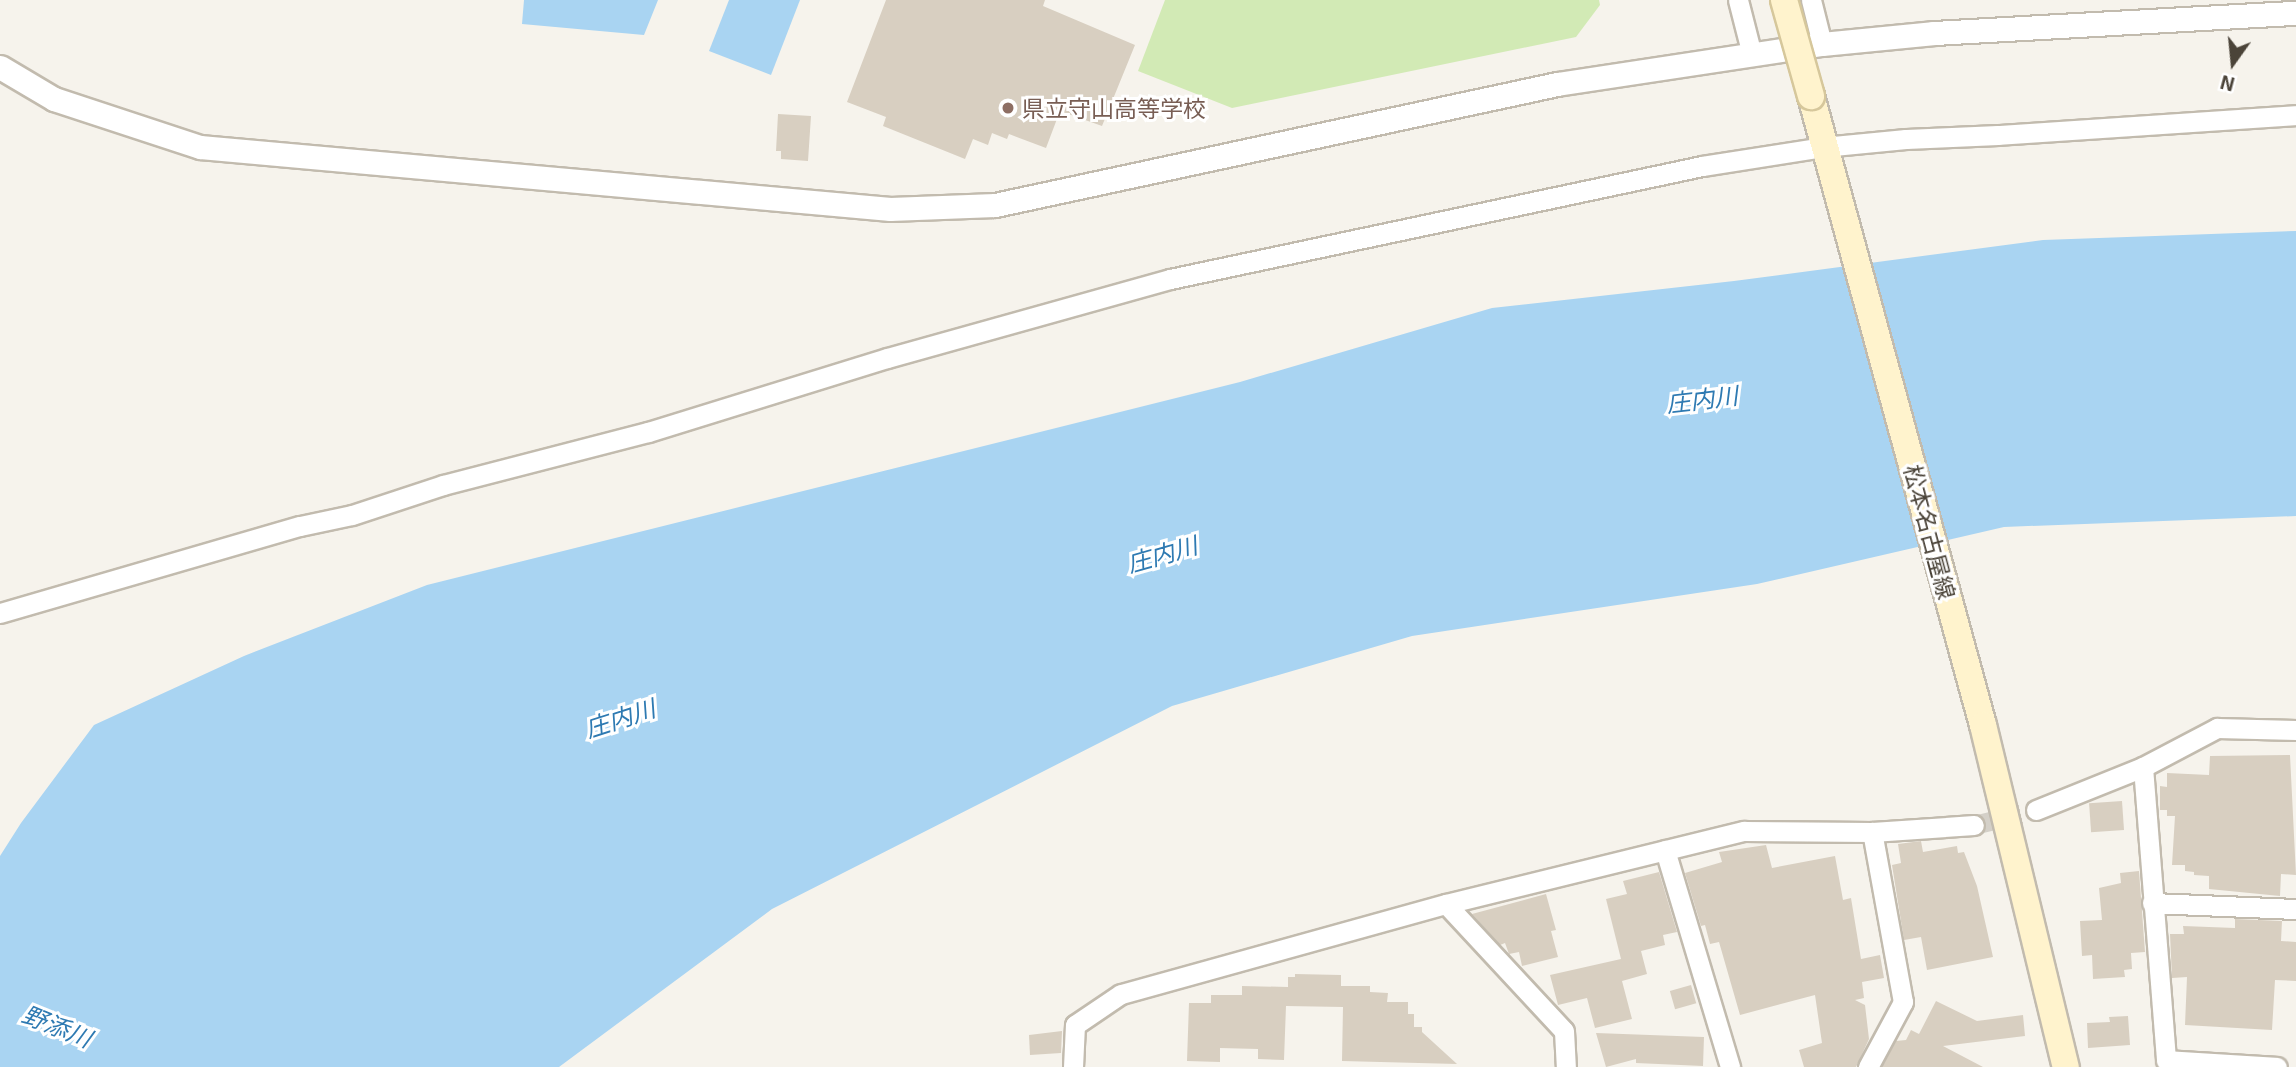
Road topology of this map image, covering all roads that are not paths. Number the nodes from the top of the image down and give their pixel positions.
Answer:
1 (1738, 0) edge
2 (1784, 0) edge
3 (1811, 0) edge
4 (2296, 13) edge
5 (1822, 44) junction
6 (1752, 55) junction
7 (0, 67) edge
8 (2296, 115) edge
9 (1823, 147) junction
10 (0, 613) edge
11 (2296, 730) edge
12 (2143, 767) junction
13 (2036, 810) tunnel mouth
14 (1974, 825) tunnel mouth
15 (1872, 832) junction
16 (1665, 850) junction
17 (1446, 904) junction
18 (2152, 904) junction
19 (2296, 909) edge
20 (1073, 1067) edge
21 (1566, 1067) edge
22 (1730, 1067) edge
23 (1868, 1067) edge
24 (2066, 1067) edge
25 (2277, 1067) edge

1 - 6 street
2 - 9 main road, 松本名古屋線, bridge
3 - 5 street
4 - 5 street
5 - 6 street
6 - 7 street
8 - 9 street
9 - 10 street
9 - 24 main road, 松本名古屋線
11 - 12 street
12 - 13 street
12 - 18 street
14 - 15 street
15 - 16 street
15 - 23 street
16 - 17 street
16 - 22 street
17 - 20 street
17 - 21 street
18 - 19 street
18 - 25 street

